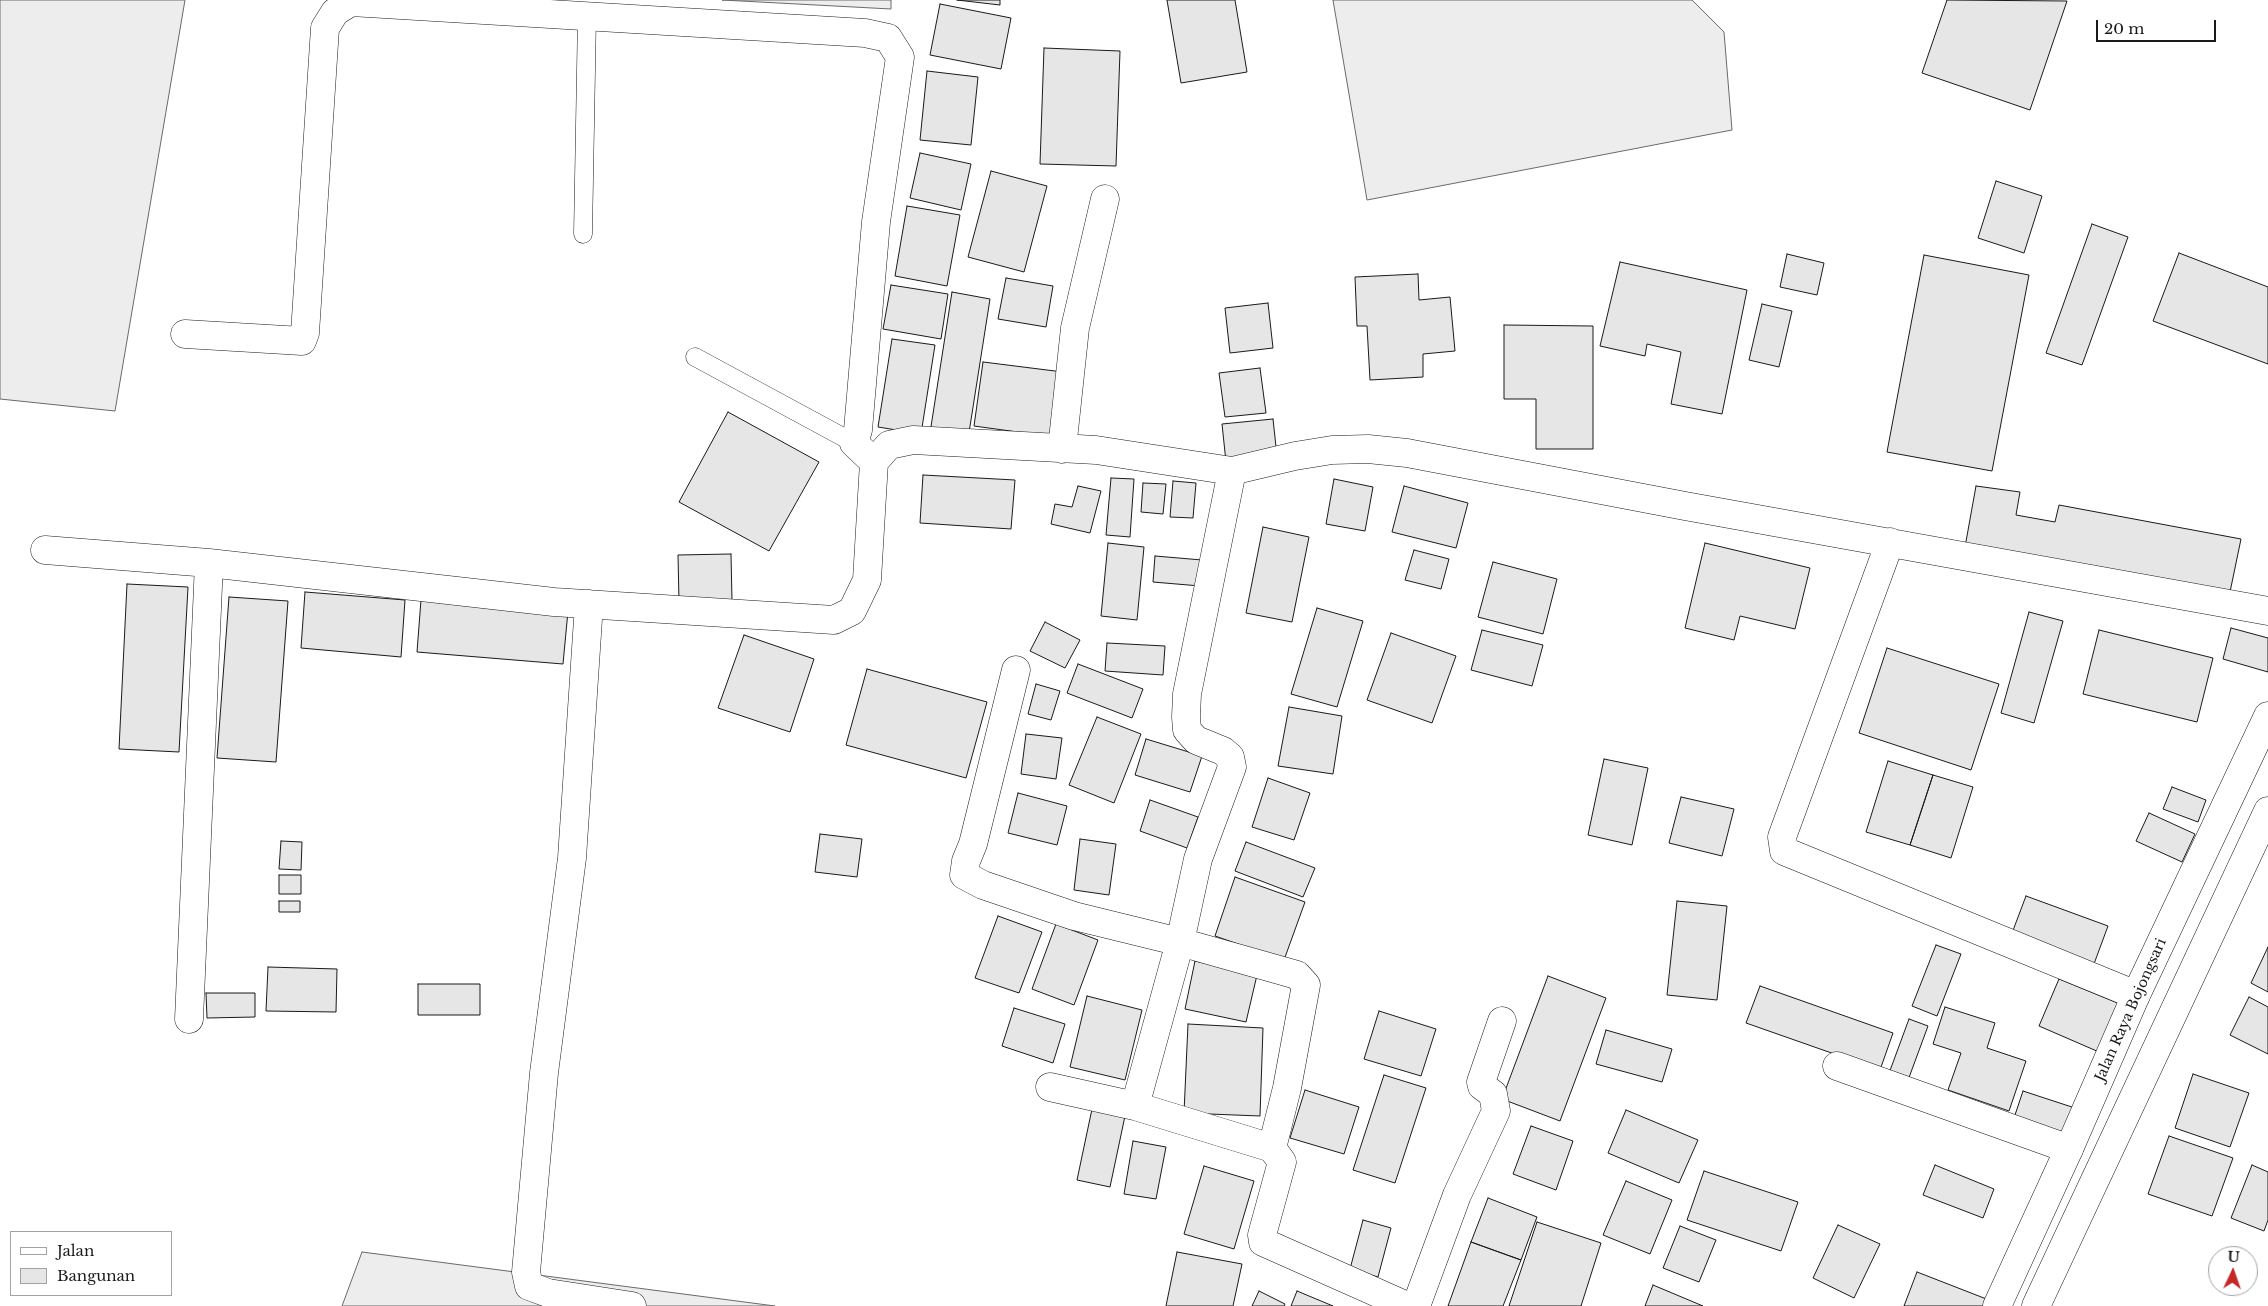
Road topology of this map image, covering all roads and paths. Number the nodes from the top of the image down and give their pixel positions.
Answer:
1 (587, 16) junction
2 (1105, 199) dead end
3 (583, 234) dead end
4 (184, 334) dead end
5 (695, 357) dead end
6 (854, 443) junction
7 (1062, 449) junction
8 (874, 462) junction
9 (1232, 471) junction
10 (1890, 542) junction
11 (45, 550) dead end
12 (209, 563) junction
13 (588, 604) junction
14 (2268, 611) edge
15 (1016, 670) dead end
16 (2268, 716) edge
17 (2268, 811) edge
18 (1180, 942) junction
19 (2136, 995) junction
20 (189, 1019) dead end
21 (1502, 1021) dead end
22 (1838, 1066) dead end
23 (1050, 1087) dead end
24 (1135, 1106) junction
25 (1272, 1148) junction
26 (2069, 1149) junction
27 (632, 1306) edge
28 (1407, 1306) edge
29 (1416, 1306) edge
30 (1997, 1306) edge
31 (2036, 1306) edge

1 - 3 lane
1 - 4 main road
1 - 6 main road
2 - 7 main road
5 - 6 lane
6 - 8 main road
7 - 8 main road
7 - 9 main road
8 - 13 main road
9 - 10 main road
9 - 18 main road
10 - 14 main road
10 - 19 main road
11 - 12 main road
12 - 13 main road
12 - 20 main road
13 - 27 main road
15 - 18 main road
16 - 19 main road, Jalan Raya Bojongsari
17 - 31 main road
18 - 24 main road
18 - 25 main road
19 - 26 main road, Jalan Raya Bojongsari
21 - 29 main road
22 - 26 main road
23 - 24 main road
24 - 25 main road
25 - 28 main road
26 - 30 main road, Jalan Raya Bojongsari

